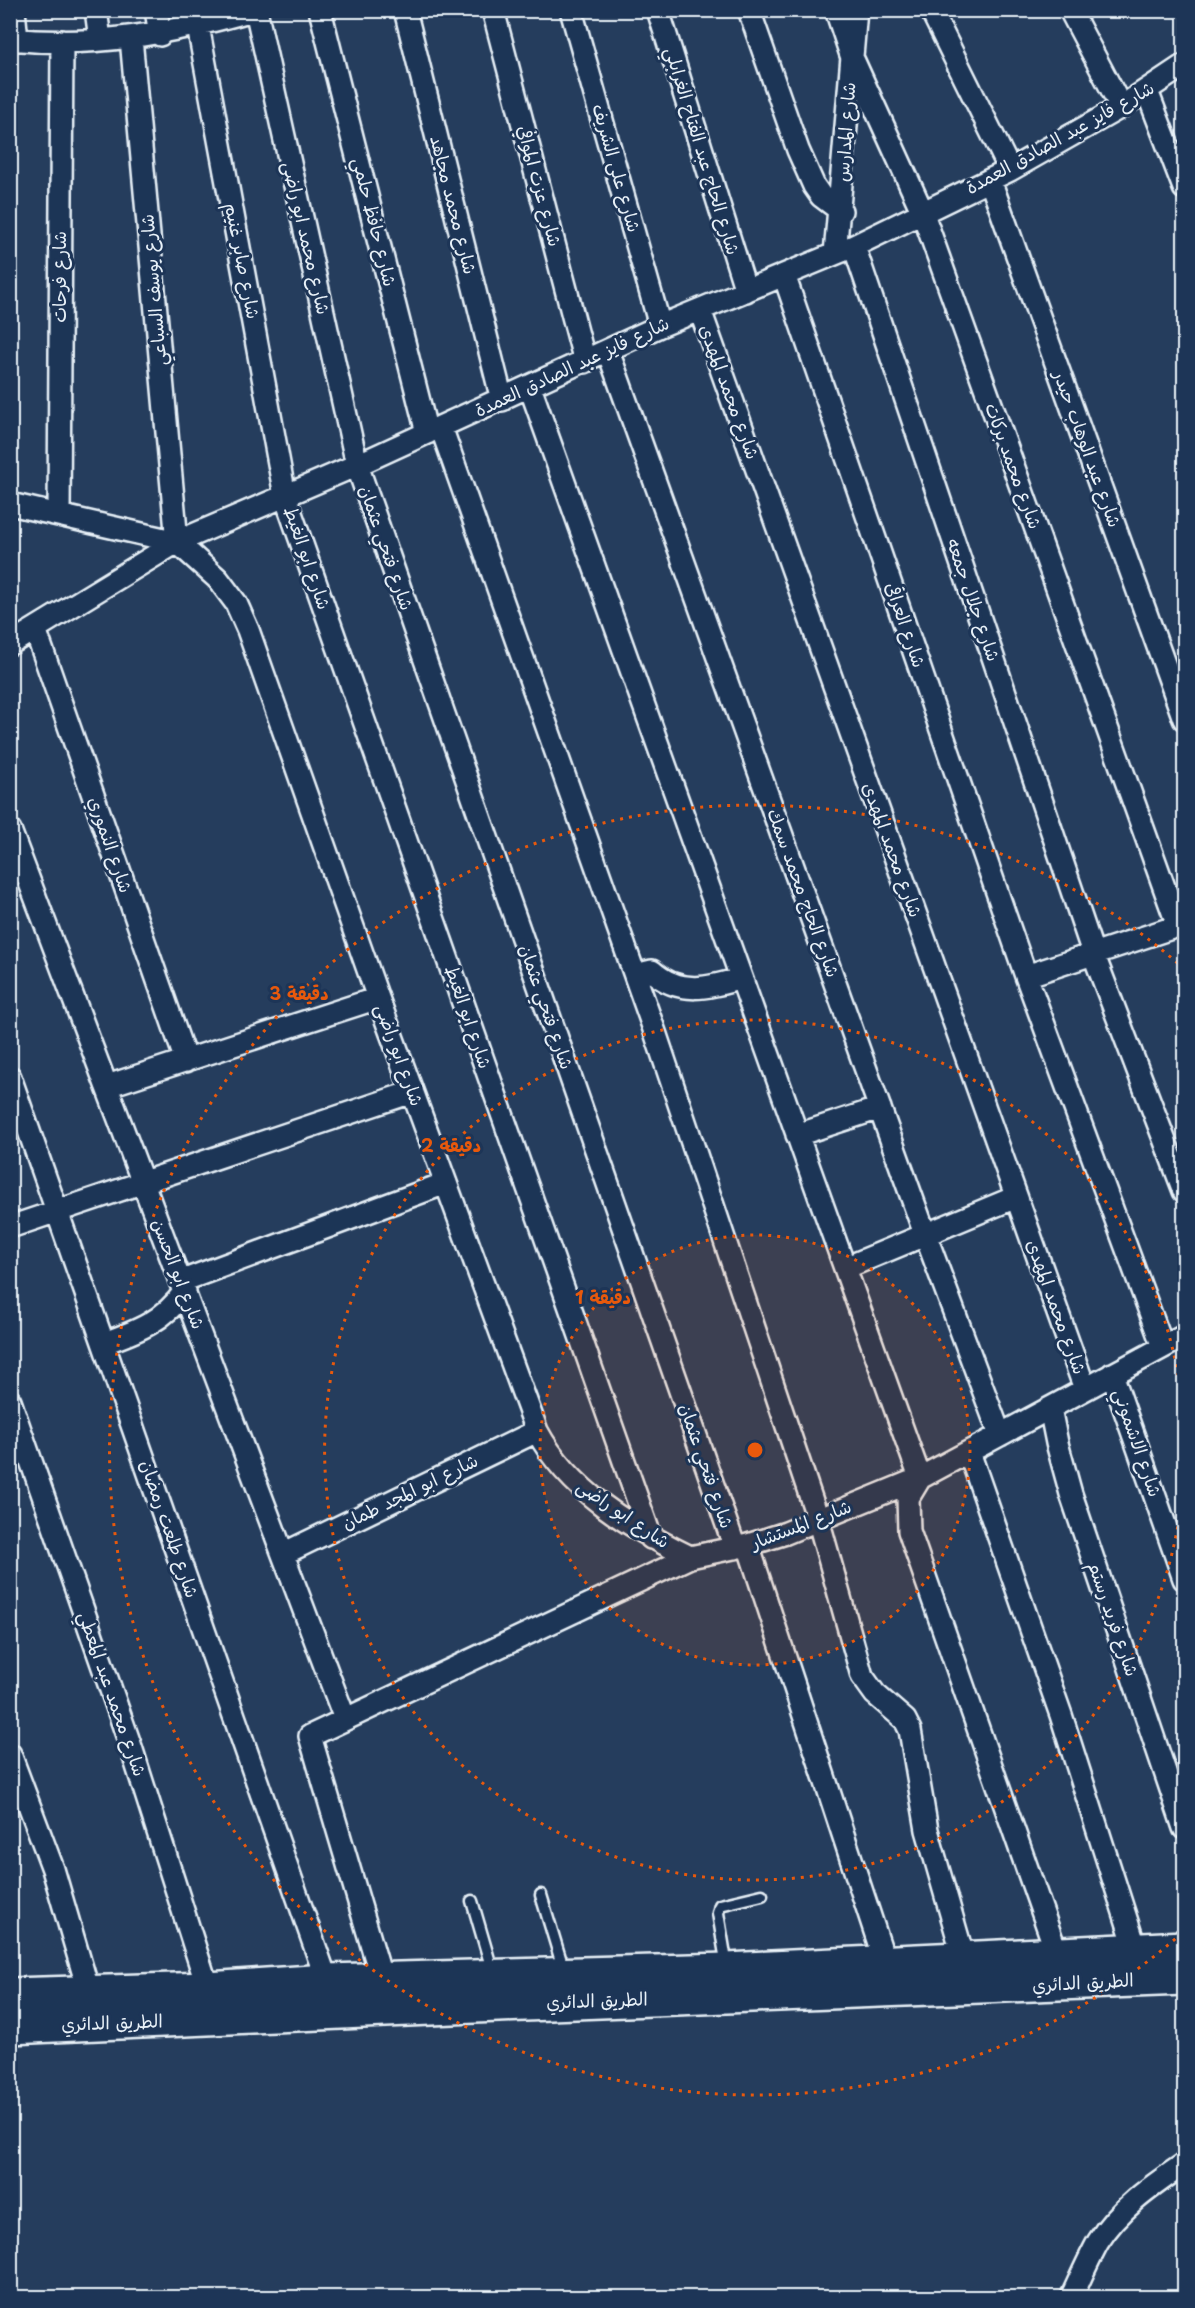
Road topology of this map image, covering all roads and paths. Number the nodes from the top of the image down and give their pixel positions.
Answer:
1 (14, 10) edge
2 (96, 10) edge
3 (156, 10) edge
4 (254, 10) edge
5 (320, 10) edge
6 (405, 10) edge
7 (493, 10) edge
8 (572, 10) edge
9 (658, 10) edge
10 (749, 10) edge
11 (836, 10) edge
12 (856, 10) edge
13 (931, 10) edge
14 (1071, 11) edge
15 (198, 26) junction
16 (160, 35) junction
17 (131, 38) junction
18 (14, 39) edge
19 (100, 39) junction
20 (62, 41) junction
21 (851, 55) junction
22 (1185, 65) edge
23 (1147, 91) junction
24 (1121, 107) junction
25 (1010, 170) junction
26 (990, 180) junction
27 (1185, 188) edge
28 (841, 211) junction
29 (922, 211) junction
30 (844, 250) junction
31 (784, 275) junction
32 (746, 291) junction
33 (700, 310) junction
34 (660, 326) junction
35 (608, 351) junction
36 (585, 362) junction
37 (530, 387) junction
38 (502, 400) junction
39 (434, 430) junction
40 (357, 465) junction
41 (285, 496) junction
42 (10, 504) edge
43 (59, 514) junction
44 (177, 542) junction
45 (35, 629) junction
46 (10, 644) edge
47 (1185, 719) edge
48 (10, 830) edge
49 (1181, 925) edge
50 (1093, 953) junction
51 (635, 975) junction
52 (1026, 976) junction
53 (741, 978) junction
54 (378, 998) junction
55 (186, 1061) junction
56 (10, 1077) edge
57 (107, 1086) junction
58 (412, 1092) junction
59 (880, 1108) junction
60 (797, 1135) junction
61 (143, 1183) junction
62 (446, 1183) junction
63 (1185, 1191) edge
64 (1016, 1197) junction
65 (57, 1211) junction
66 (10, 1227) edge
67 (925, 1234) junction
68 (845, 1268) junction
69 (183, 1286) junction
70 (1185, 1336) edge
71 (104, 1343) junction
72 (1163, 1347) junction
73 (1112, 1374) junction
74 (1085, 1389) junction
75 (10, 1401) edge
76 (1050, 1408) junction
77 (537, 1431) junction
78 (1000, 1435) junction
79 (18, 1449) edge
80 (969, 1452) junction
81 (920, 1478) junction
82 (818, 1519) junction
83 (651, 1538) junction
84 (741, 1547) junction
85 (283, 1554) junction
86 (690, 1557) junction
87 (1185, 1579) edge
88 (345, 1719) junction
89 (10, 1754) edge
90 (1185, 1828) edge
91 (541, 1895) dead end
92 (762, 1895) dead end
93 (472, 1901) dead end
94 (1185, 1948) edge
95 (1136, 1950) junction
96 (1057, 1954) junction
97 (964, 1959) junction
98 (885, 1962) junction
99 (565, 1974) junction
100 (494, 1976) junction
101 (1185, 1978) edge
102 (382, 1980) junction
103 (327, 1981) junction
104 (727, 1983) junction
105 (208, 1989) junction
106 (90, 1992) junction
107 (10, 1995) edge
108 (10, 2027) edge
109 (1185, 2164) edge
110 (1071, 2298) edge

1 - 18 street
2 - 19 street
3 - 16 street
4 - 15 street
4 - 40 street, شارع محمد ابو راضى
5 - 39 street, شارع حافظ حلمي
6 - 38 street, شارع محمد مجاهد
7 - 36 street, شارع عزت الموافي
8 - 34 street, شارع على الشريف
9 - 32 street, شارع الحاج عبد الفتاح الغرابلي
10 - 28 street
11 - 21 street, شارع محمد بركات
12 - 21 street, شارع المدارس
13 - 25 street
14 - 24 street
15 - 16 street
15 - 41 street, شارع صابر غنيم
16 - 17 street
17 - 19 street
17 - 44 street, شارع يوسف السباعي
18 - 20 street
19 - 20 street
20 - 43 street, شارع فرحات
21 - 28 street, شارع المدارس
21 - 29 street, شارع محمد بركات
22 - 23 street, شارع فايز عبد الصادق العمدة
23 - 24 street, شارع فايز عبد الصادق العمدة
23 - 27 street
24 - 25 street, شارع فايز عبد الصادق العمدة
25 - 26 street, شارع فايز عبد الصادق العمدة
26 - 29 street, شارع فايز عبد الصادق العمدة
26 - 47 street, شارع عبد الوهاب حيدر
28 - 30 street, شارع المدارس
29 - 30 street, شارع فايز عبد الصادق العمدة
29 - 49 street, شارع محمد بركات
30 - 31 street, شارع فايز عبد الصادق العمدة
30 - 50 street, شارع جلال جمعه
31 - 32 street, شارع فايز عبد الصادق العمدة
31 - 52 street, شارع العراقى
32 - 33 street, شارع فايز عبد الصادق العمدة
33 - 34 street, شارع فايز عبد الصادق العمدة
33 - 64 street, شارع محمد المهدى
34 - 35 street, شارع فايز عبد الصادق العمدة
35 - 36 street, شارع فايز عبد الصادق العمدة
35 - 59 street, شارع الحاج محمد سمك
36 - 37 street, شارع فايز عبد الصادق العمدة
37 - 38 street, شارع فايز عبد الصادق العمدة
37 - 53 street
38 - 39 street, شارع فايز عبد الصادق العمدة
39 - 40 street, شارع فايز عبد الصادق العمدة
39 - 51 street, شارع حافظ حلمي
40 - 41 street, شارع فايز عبد الصادق العمدة
40 - 84 street, شارع فتحي عثمان
41 - 44 street, شارع فايز عبد الصادق العمدة
41 - 83 street, شارع ابو الغيط
42 - 43 street
43 - 44 street
44 - 45 street, شارع فايز عبد الصادق العمدة
44 - 54 street, شارع ابو راضى
45 - 46 street, شارع فايز عبد الصادق العمدة
45 - 55 street, شارع النموري
48 - 57 street, شارع ابو الحسن
49 - 50 street
50 - 52 street
50 - 63 street, شارع جلال جمعه
51 - 53 street
51 - 82 street, شارع حافظ حلمي
52 - 72 street, شارع العراقى
53 - 60 street
54 - 55 street
54 - 58 street, شارع ابو راضى
55 - 57 street
56 - 65 street, شارع طلعت رمضان
57 - 61 street, شارع ابو الحسن
58 - 61 street
58 - 62 street, شارع ابو راضى
59 - 60 street
59 - 67 street, شارع الحاج محمد سمك
60 - 68 street
61 - 65 street
61 - 69 street, شارع ابو الحسن
62 - 69 street
62 - 77 street, شارع ابو راضى
64 - 67 street
64 - 74 street, شارع محمد المهدى
65 - 66 street
65 - 71 street, شارع طلعت رمضان
67 - 68 street
67 - 78 street, شارع الحاج محمد سمك
68 - 81 street
69 - 71 street
69 - 85 street, شارع ابو الحسن
70 - 72 street, شارع المستشار
71 - 103 street, شارع طلعت رمضان
72 - 73 street, شارع المستشار
73 - 74 street, شارع المستشار
73 - 87 street, شارع الاشموني
74 - 76 street, شارع المستشار
75 - 79 street, شارع محمد عبد المعطي
76 - 78 street, شارع المستشار
76 - 90 street, شارع فريد رستم
77 - 83 street, شارع ابو راضى
77 - 85 street, شارع ابو المجد طمان
78 - 80 street, شارع المستشار
79 - 105 street, شارع محمد عبد المعطي
80 - 81 street, شارع المستشار
80 - 95 street
81 - 82 street, شارع المستشار
81 - 96 street
82 - 84 street, شارع المستشار
82 - 97 street, شارع حافظ حلمي
83 - 86 street, شارع ابو راضى
84 - 86 street, شارع المستشار
84 - 98 street, شارع فتحي عثمان
85 - 88 street, شارع ابو الحسن
86 - 88 street, شارع المستشار
88 - 102 street, شارع المستشار
89 - 106 street
91 - 99 lane
92 - 104 lane
93 - 100 lane
94 - 95 highway, الطريق الدائري
95 - 96 highway, الطريق الدائري
96 - 97 highway, الطريق الدائري
97 - 98 highway, الطريق الدائري
98 - 104 highway, الطريق الدائري
99 - 100 highway, الطريق الدائري
99 - 104 highway, الطريق الدائري
100 - 102 highway, الطريق الدائري
101 - 104 highway, الطريق الدائري
102 - 103 highway, الطريق الدائري
103 - 105 highway, الطريق الدائري
104 - 108 highway, الطريق الدائري
105 - 106 highway, الطريق الدائري
106 - 107 highway, الطريق الدائري
109 - 110 street

